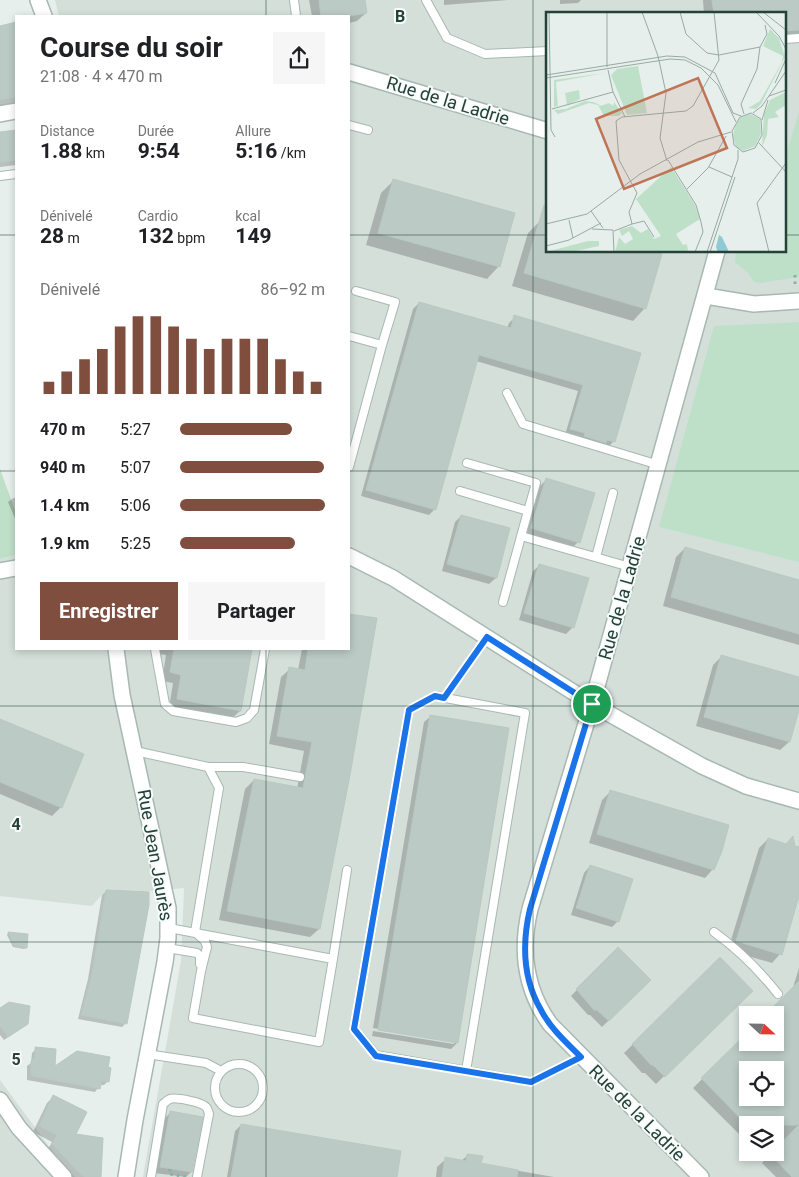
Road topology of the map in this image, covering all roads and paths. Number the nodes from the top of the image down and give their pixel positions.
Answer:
1 (38, 0) edge
2 (294, 0) edge
3 (426, 0) edge
4 (44, 15) edge
5 (296, 15) edge
6 (799, 38) edge
7 (786, 39) edge
8 (546, 51) edge
9 (350, 72) edge
10 (15, 111) edge
11 (0, 114) edge
12 (350, 125) edge
13 (368, 130) dead end
14 (546, 130) edge
15 (15, 174) edge
16 (0, 176) edge
17 (717, 252) edge
18 (795, 275) dead end
19 (356, 291) dead end
20 (706, 296) junction
21 (797, 296) edge
22 (350, 336) edge
23 (382, 345) junction
24 (507, 394) dead end
25 (350, 463) edge
26 (467, 463) dead end
27 (659, 465) junction
28 (460, 491) dead end
29 (613, 493) dead end
30 (528, 511) junction
31 (521, 536) junction
32 (350, 556) edge
33 (596, 557) junction
34 (630, 567) junction
35 (15, 568) edge
36 (0, 571) edge
37 (503, 602) dead end
38 (487, 637) junction
39 (116, 650) edge
40 (155, 650) edge
41 (265, 650) edge
42 (444, 698) junction
43 (592, 704) junction
44 (135, 751) junction
45 (208, 767) junction
46 (300, 777) dead end
47 (799, 801) edge
48 (347, 870) dead end
49 (169, 928) junction
50 (195, 932) junction
51 (714, 932) dead end
52 (167, 948) junction
53 (333, 959) junction
54 (200, 971) junction
55 (778, 994) dead end
56 (147, 1054) junction
57 (581, 1057) junction
58 (221, 1071) junction
59 (466, 1071) junction
60 (0, 1100) edge
61 (135, 1120) junction
62 (170, 1168) dead end
63 (64, 1177) edge
64 (117, 1177) edge
65 (126, 1177) edge
66 (151, 1177) edge
67 (188, 1177) edge
68 (197, 1177) edge
69 (701, 1177) edge

1 - 4 street
2 - 5 lane
3 - 8 lane
6 - 7 lane
9 - 14 street, Rue de la Ladrie
10 - 11 street
12 - 13 lane
15 - 16 lane
17 - 20 street, Rue de la Ladrie
18 - 21 path
19 - 23 lane
20 - 21 street
20 - 27 street, Rue de la Ladrie
22 - 23 lane
23 - 25 lane
24 - 27 lane
26 - 30 lane
27 - 34 street, Rue de la Ladrie
28 - 30 lane
29 - 33 lane
30 - 31 lane
31 - 33 lane
31 - 37 lane
32 - 38 street
33 - 34 lane
34 - 43 street, Rue de la Ladrie
35 - 36 street
38 - 42 lane
38 - 43 street
39 - 44 street, Rue Jean Jaurès
40 - 41 lane
42 - 59 lane
42 - 59 lane
43 - 47 street
43 - 57 street, Rue de la Ladrie
44 - 45 lane
44 - 49 street, Rue Jean Jaurès
45 - 46 lane
45 - 50 lane
48 - 53 lane
49 - 50 lane
49 - 52 street, Rue Jean Jaurès
50 - 53 lane
50 - 54 lane
51 - 55 lane
52 - 54 lane
52 - 56 street, Rue Jean Jaurès
53 - 54 lane
56 - 58 lane
56 - 61 street, Rue Jean Jaurès
57 - 59 lane
57 - 69 street, Rue de la Ladrie
58 - 58 lane
60 - 63 street
61 - 64 street, Rue Jean Jaurès
61 - 65 street, Rue Jean Jaurès
62 - 67 path
66 - 68 lane

